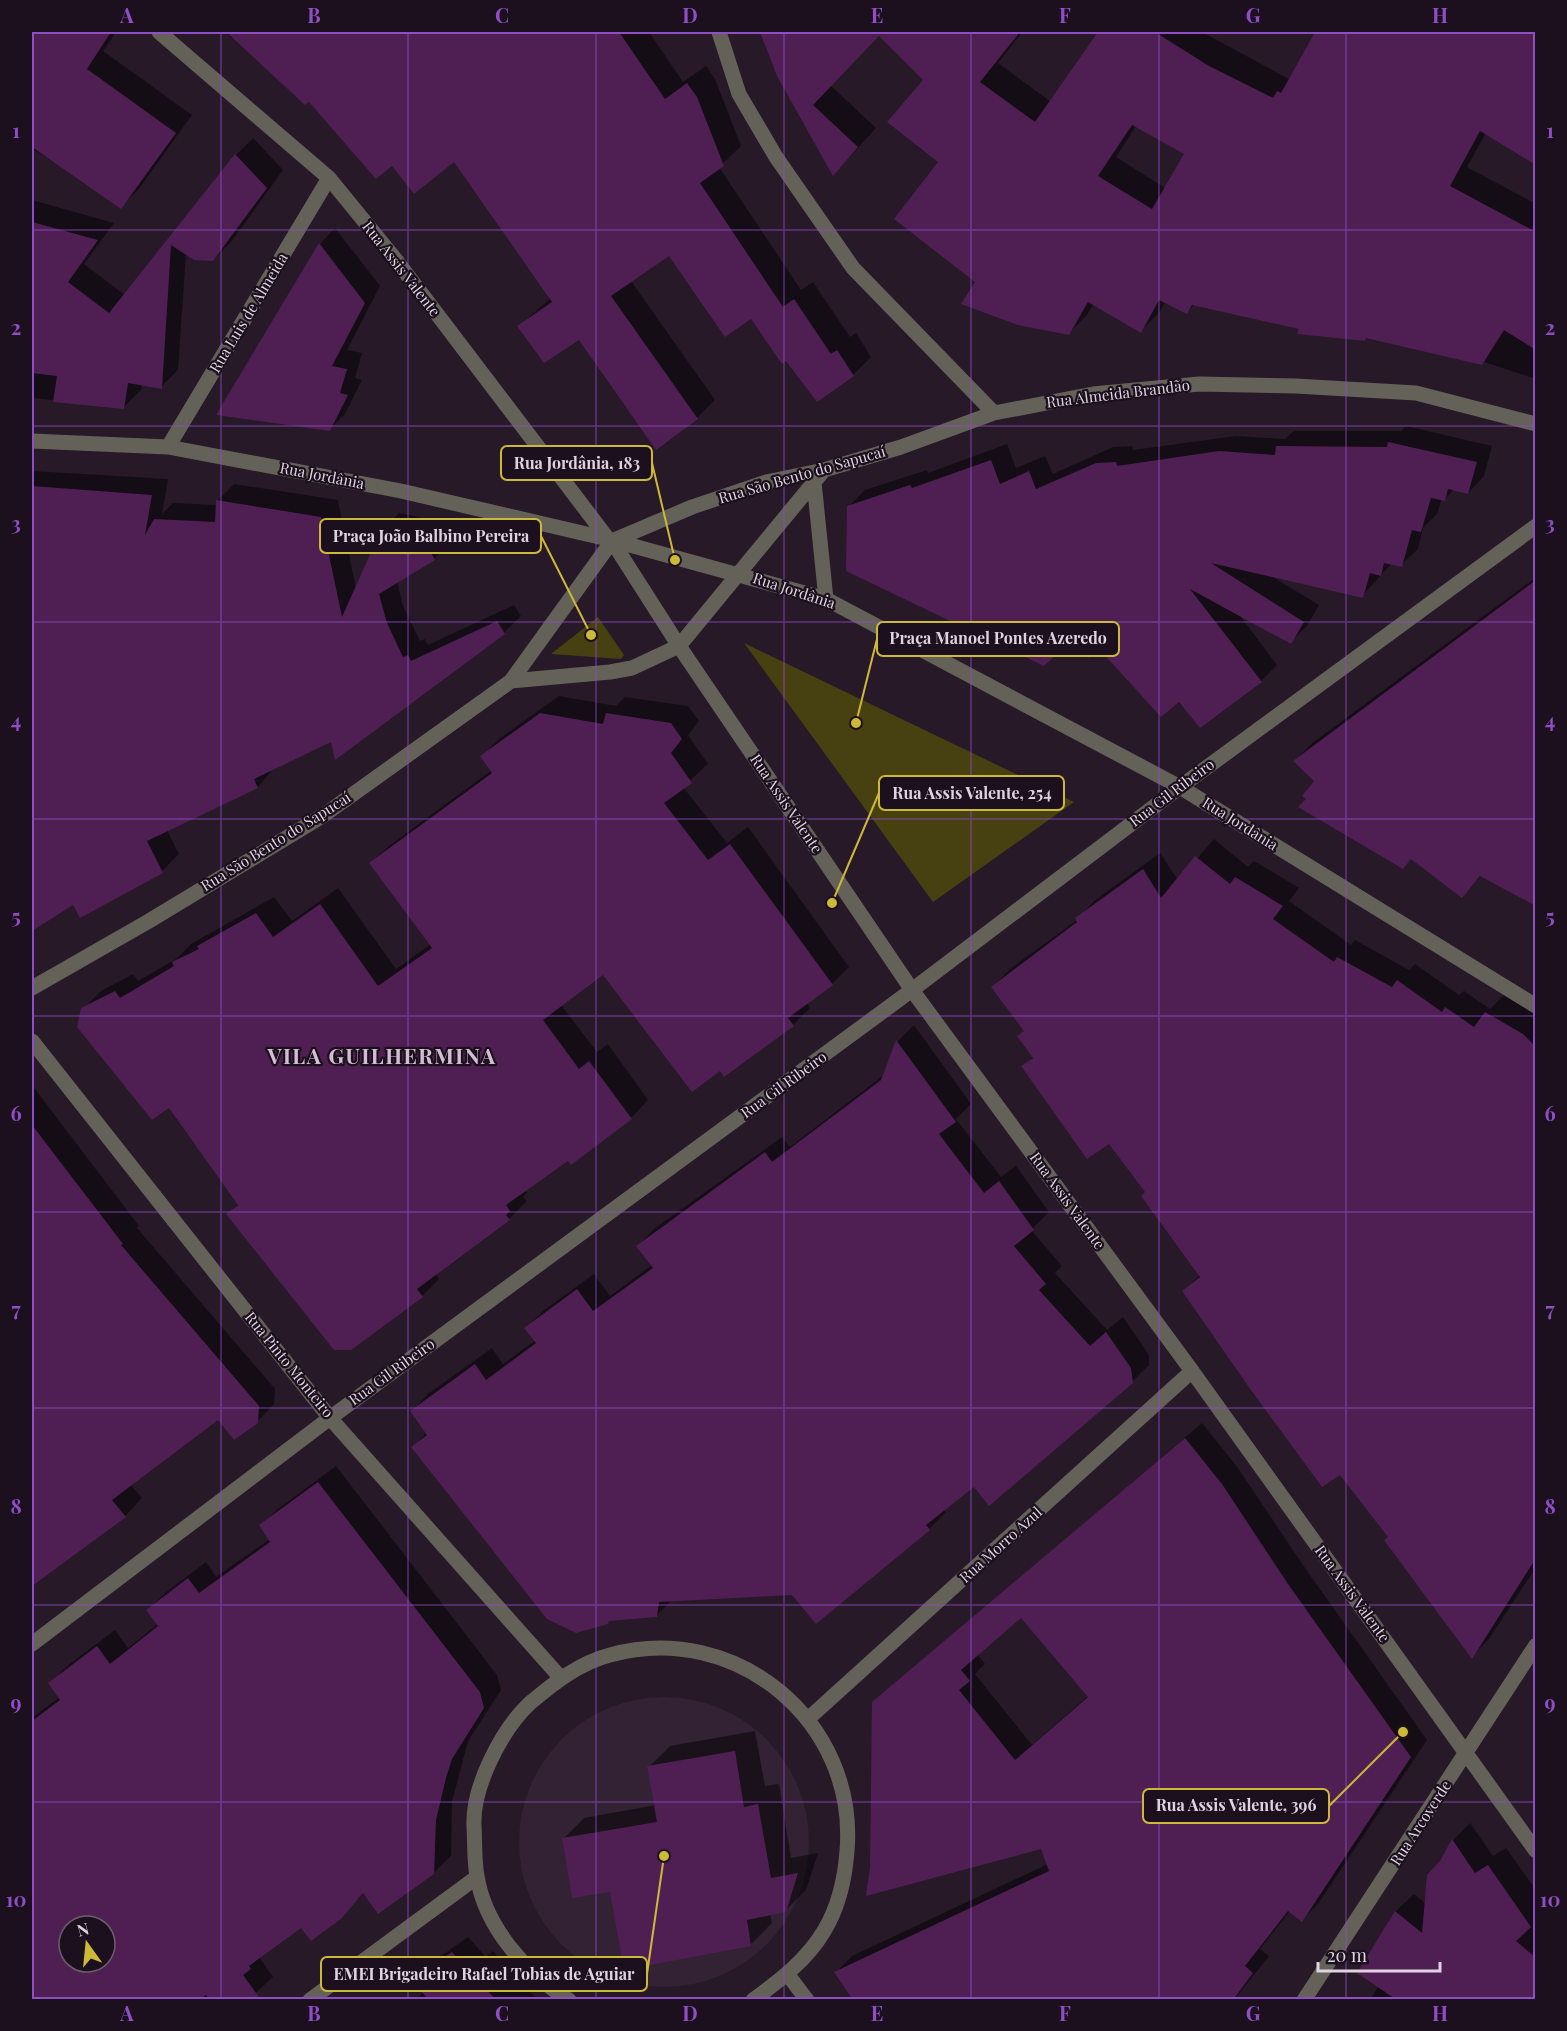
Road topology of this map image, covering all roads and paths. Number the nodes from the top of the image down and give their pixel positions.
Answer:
1 (159, 32) edge
2 (719, 32) edge
3 (329, 178) junction
4 (994, 413) junction
5 (1536, 424) edge
6 (32, 441) edge
7 (168, 447) junction
8 (824, 470) junction
9 (814, 482) junction
10 (1536, 526) edge
11 (610, 540) junction
12 (739, 573) junction
13 (826, 599) junction
14 (679, 646) junction
15 (511, 681) junction
16 (1180, 787) junction
17 (32, 988) edge
18 (912, 990) junction
19 (1536, 1006) edge
20 (32, 1041) edge
21 (1192, 1371) junction
22 (330, 1418) junction
23 (32, 1644) edge
24 (1536, 1645) edge
25 (560, 1677) junction
26 (809, 1718) junction
27 (1466, 1754) junction
28 (1536, 1851) edge
29 (477, 1877) junction
30 (788, 1975) junction
31 (310, 2000) edge
32 (569, 2000) edge
33 (753, 2000) edge
34 (807, 2000) edge
35 (1304, 2000) edge

1 - 3 street, Rua Assis Valente
2 - 4 street
3 - 7 street, Rua Luis de Almeida
3 - 11 street, Rua Assis Valente
4 - 5 street, Rua Almeida Brandão
4 - 8 street, Rua São Bento do Sapucaí
6 - 7 street, Rua Jordânia
7 - 11 street, Rua Jordânia
8 - 9 street
8 - 11 street, Rua São Bento do Sapucaí
9 - 12 street
9 - 13 street
10 - 16 street, Rua Gil Ribeiro
11 - 12 street, Rua Jordânia
11 - 14 street, Rua Assis Valente
11 - 15 street
12 - 13 street, Rua Jordânia
12 - 14 street
13 - 16 street, Rua Jordânia
14 - 15 street
14 - 18 street, Rua Assis Valente
15 - 17 street, Rua São Bento do Sapucaí
16 - 18 street, Rua Gil Ribeiro
16 - 19 street, Rua Jordânia
18 - 21 street, Rua Assis Valente
18 - 22 street, Rua Gil Ribeiro
20 - 22 street, Rua Pinto Monteiro
21 - 26 street, Rua Morro Azul
21 - 27 street, Rua Assis Valente
22 - 23 street, Rua Gil Ribeiro
22 - 25 street, Rua Pinto Monteiro
24 - 27 street, Rua Arcoverde
25 - 26 street
25 - 29 street
26 - 30 street
27 - 28 street, Rua Assis Valente
27 - 35 street, Rua Arcoverde
29 - 31 street
29 - 32 street
30 - 33 street
30 - 34 street

